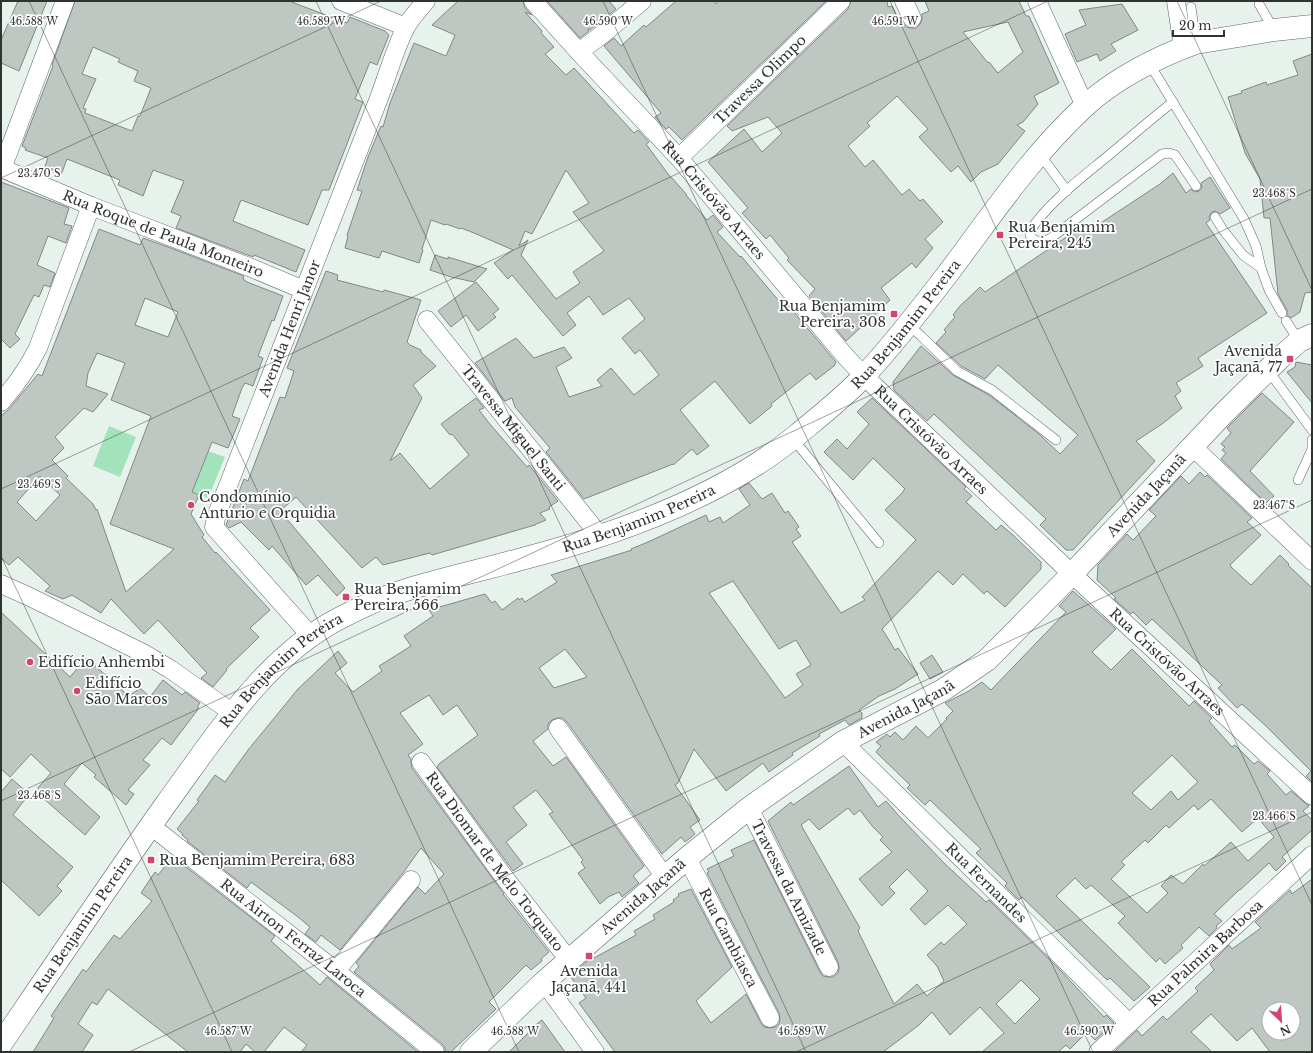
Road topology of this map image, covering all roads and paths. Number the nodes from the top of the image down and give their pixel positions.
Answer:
1 (65, 1) edge
2 (341, 1) edge
3 (426, 1) edge
4 (533, 1) edge
5 (642, 1) edge
6 (842, 1) edge
7 (904, 1) edge
8 (1037, 1) edge
9 (1259, 4) dead end
10 (1186, 6) edge
11 (912, 18) dead end
12 (406, 26) junction
13 (1312, 26) edge
14 (1274, 30) junction
15 (1189, 46) junction
16 (579, 52) junction
17 (1149, 63) junction
18 (1173, 102) junction
19 (1085, 106) junction
20 (1039, 153) junction
21 (679, 158) junction
22 (1, 169) edge
23 (1196, 186) dead end
24 (1068, 191) junction
25 (91, 206) junction
26 (1215, 217) dead end
27 (1261, 268) junction
28 (304, 290) junction
29 (427, 320) dead end
30 (908, 324) junction
31 (1306, 338) edge
32 (1267, 371) junction
33 (864, 376) junction
34 (1, 402) edge
35 (1312, 430) edge
36 (793, 439) junction
37 (1056, 440) dead end
38 (1312, 440) edge
39 (1192, 446) junction
40 (1298, 480) dead end
41 (600, 536) junction
42 (878, 543) dead end
43 (1312, 561) edge
44 (1072, 574) junction
45 (1, 584) edge
46 (310, 635) junction
47 (233, 713) junction
48 (558, 728) dead end
49 (843, 742) junction
50 (422, 762) dead end
51 (1312, 796) edge
52 (750, 808) junction
53 (151, 826) junction
54 (1312, 855) edge
55 (687, 858) junction
56 (665, 877) junction
57 (411, 880) dead end
58 (569, 960) junction
59 (829, 967) dead end
60 (336, 970) junction
61 (544, 982) junction
62 (770, 1018) dead end
63 (1129, 1023) junction
64 (1, 1044) edge
65 (435, 1052) edge
66 (471, 1052) edge
67 (595, 1052) edge
68 (1098, 1052) edge

1 - 22 street
2 - 12 street
3 - 12 street, Avenida Henri Janor
4 - 16 street, Rua Cristóvão Arraes
5 - 16 street
6 - 21 street, Travessa Olimpo
7 - 11 street
8 - 19 street
9 - 14 lane
10 - 15 street
12 - 28 street, Avenida Henri Janor
13 - 14 main road, Rua Benjamim Pereira
14 - 15 main road, Rua Benjamim Pereira
15 - 17 main road, Rua Benjamim Pereira
16 - 21 street, Rua Cristóvão Arraes
17 - 18 lane
17 - 19 main road, Rua Benjamim Pereira
18 - 24 lane
18 - 27 lane
19 - 20 main road, Rua Benjamim Pereira
20 - 24 lane
20 - 30 main road, Rua Benjamim Pereira
21 - 33 street, Rua Cristóvão Arraes
22 - 25 street, Rua Roque de Paula Monteiro
23 - 24 lane
25 - 28 street, Rua Roque de Paula Monteiro
25 - 34 street
26 - 27 lane
27 - 31 lane
28 - 46 street, Avenida Henri Janor
29 - 41 street, Travessa Miguel Santi
30 - 33 main road, Rua Benjamim Pereira
30 - 37 lane
31 - 32 main road, Avenida Jaçanã
32 - 35 lane
32 - 39 main road, Avenida Jaçanã
33 - 36 main road, Rua Benjamim Pereira
33 - 44 street, Rua Cristóvão Arraes
36 - 41 main road, Rua Benjamim Pereira
36 - 42 lane
38 - 40 lane
39 - 43 street
39 - 44 main road, Avenida Jaçanã
41 - 46 main road, Rua Benjamim Pereira
44 - 49 main road, Avenida Jaçanã
44 - 51 street, Rua Cristóvão Arraes
45 - 47 street
46 - 47 main road, Rua Benjamim Pereira
47 - 53 main road, Rua Benjamim Pereira
48 - 56 street
49 - 52 main road, Avenida Jaçanã
49 - 63 street, Rua Fernandes
50 - 58 street, Rua Diomar de Melo Torquato
52 - 55 main road, Avenida Jaçanã
52 - 59 street, Travessa da Amizade
53 - 60 street, Rua Airton Ferraz Laroca
53 - 64 main road, Rua Benjamim Pereira
54 - 63 street, Rua Palmira Barbosa
55 - 56 main road, Avenida Jaçanã
55 - 62 street, Rua Cambiasca
56 - 58 main road, Avenida Jaçanã
57 - 60 street
58 - 61 main road, Avenida Jaçanã
60 - 65 street, Rua Airton Ferraz Laroca
61 - 66 main road, Avenida Jaçanã
61 - 67 street
63 - 68 street, Rua Palmira Barbosa

